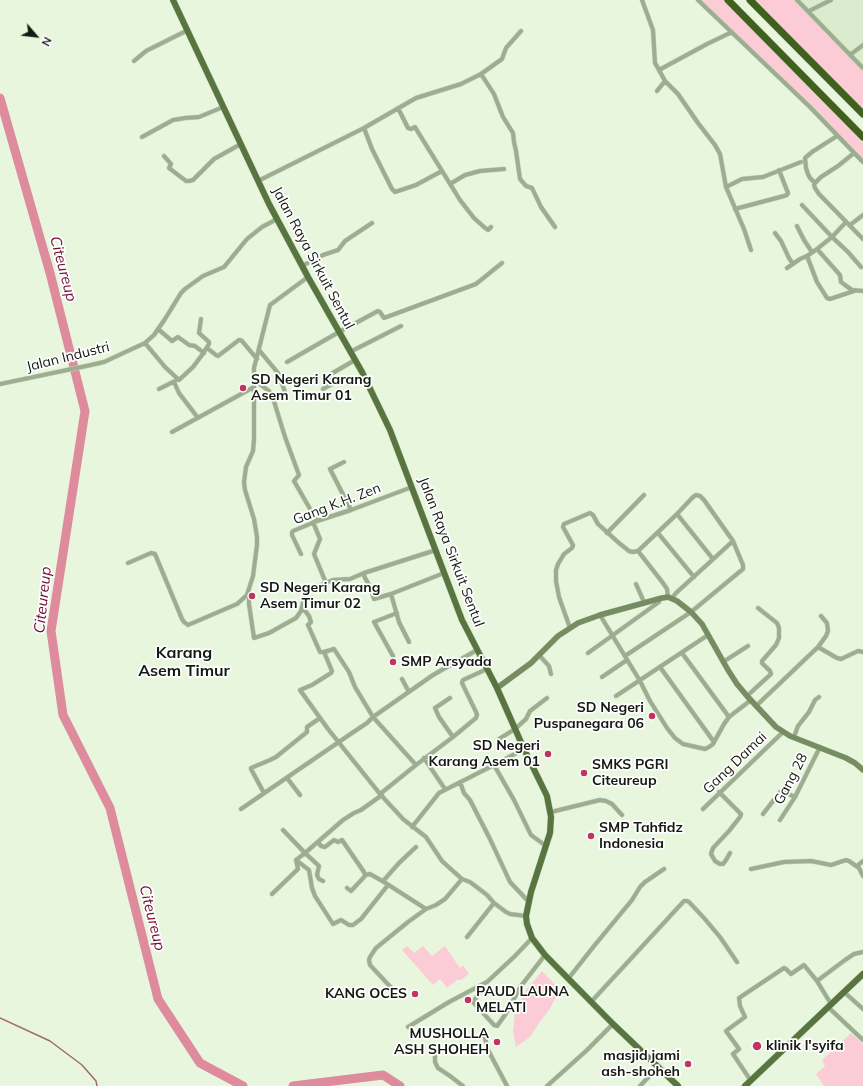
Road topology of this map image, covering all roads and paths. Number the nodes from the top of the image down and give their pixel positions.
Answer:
1 (173, 0) edge
2 (648, 0) edge
3 (698, 0) edge
4 (728, 0) edge
5 (750, 0) edge
6 (797, 0) edge
7 (831, 0) edge
8 (642, 1) edge
9 (809, 11) junction
10 (188, 30) junction
11 (521, 31) dead end
12 (732, 32) junction
13 (863, 45) edge
14 (850, 55) junction
15 (134, 61) dead end
16 (863, 68) edge
17 (660, 70) junction
18 (481, 74) junction
19 (665, 80) junction
20 (656, 91) dead end
21 (223, 107) junction
22 (398, 108) junction
23 (863, 114) edge
24 (364, 128) junction
25 (142, 136) dead end
26 (837, 136) junction
27 (863, 138) edge
28 (241, 144) junction
29 (854, 153) junction
30 (164, 156) dead end
31 (801, 162) dead end
32 (863, 162) edge
33 (504, 169) dead end
34 (778, 170) junction
35 (442, 171) junction
36 (258, 181) junction
37 (815, 183) junction
38 (450, 184) junction
39 (726, 187) junction
40 (802, 205) dead end
41 (735, 209) junction
42 (863, 216) edge
43 (277, 219) junction
44 (372, 223) dead end
45 (848, 223) junction
46 (555, 226) dead end
47 (797, 226) dead end
48 (492, 227) dead end
49 (775, 233) dead end
50 (832, 237) junction
51 (863, 239) edge
52 (816, 249) junction
53 (751, 250) dead end
54 (812, 252) junction
55 (807, 256) junction
56 (502, 263) dead end
57 (793, 264) junction
58 (302, 266) junction
59 (861, 267) dead end
60 (787, 268) dead end
61 (308, 277) junction
62 (854, 291) junction
63 (863, 292) edge
64 (201, 319) dead end
65 (401, 326) dead end
66 (158, 329) junction
67 (339, 332) junction
68 (144, 343) junction
69 (207, 348) junction
70 (259, 350) junction
71 (350, 352) junction
72 (204, 353) junction
73 (257, 359) junction
74 (355, 360) junction
75 (287, 362) dead end
76 (179, 380) junction
77 (254, 380) junction
78 (174, 382) junction
79 (0, 384) edge
80 (254, 387) junction
81 (160, 389) dead end
82 (323, 390) dead end
83 (285, 392) dead end
84 (198, 418) junction
85 (172, 432) dead end
86 (344, 462) dead end
87 (412, 486) junction
88 (644, 495) dead end
89 (351, 510) junction
90 (677, 514) junction
91 (315, 522) junction
92 (607, 533) junction
93 (658, 533) junction
94 (733, 541) junction
95 (436, 550) junction
96 (638, 551) junction
97 (301, 554) dead end
98 (713, 559) junction
99 (128, 563) dead end
100 (444, 573) junction
101 (363, 574) junction
102 (694, 577) junction
103 (326, 583) junction
104 (636, 584) dead end
105 (249, 592) junction
106 (390, 594) junction
107 (670, 598) junction
108 (644, 602) junction
109 (659, 602) dead end
110 (758, 608) dead end
111 (302, 609) junction
112 (691, 612) junction
113 (397, 613) junction
114 (600, 615) junction
115 (821, 616) dead end
116 (570, 628) junction
117 (708, 635) junction
118 (612, 636) junction
119 (409, 642) dead end
120 (748, 646) dead end
121 (818, 647) junction
122 (477, 650) junction
123 (324, 652) junction
124 (588, 652) dead end
125 (682, 652) junction
126 (863, 652) edge
127 (393, 656) dead end
128 (539, 656) junction
129 (626, 658) junction
130 (723, 662) junction
131 (660, 667) junction
132 (487, 669) junction
133 (551, 674) dead end
134 (602, 677) dead end
135 (402, 679) dead end
136 (640, 681) junction
137 (497, 688) junction
138 (409, 692) junction
139 (616, 696) dead end
140 (819, 697) dead end
141 (450, 698) dead end
142 (547, 698) dead end
143 (749, 698) junction
144 (756, 706) junction
145 (373, 717) junction
146 (729, 717) junction
147 (320, 718) junction
148 (515, 729) junction
149 (783, 732) junction
150 (453, 737) junction
151 (794, 737) junction
152 (499, 739) dead end
153 (339, 742) junction
154 (714, 742) junction
155 (820, 747) junction
156 (524, 749) junction
157 (424, 758) junction
158 (416, 765) junction
159 (494, 765) junction
160 (863, 770) edge
161 (287, 778) junction
162 (460, 782) junction
163 (445, 789) junction
164 (719, 792) junction
165 (264, 793) junction
166 (300, 795) dead end
167 (381, 795) junction
168 (795, 797) junction
169 (241, 809) dead end
170 (703, 809) dead end
171 (551, 812) junction
172 (763, 814) dead end
173 (622, 815) dead end
174 (780, 820) dead end
175 (412, 827) junction
176 (283, 830) dead end
177 (318, 842) junction
178 (546, 846) junction
179 (416, 847) dead end
180 (304, 853) junction
181 (730, 853) dead end
182 (296, 860) junction
183 (863, 861) edge
184 (857, 866) junction
185 (664, 869) dead end
186 (751, 869) dead end
187 (365, 875) junction
188 (863, 876) edge
189 (462, 879) junction
190 (323, 881) dead end
191 (386, 884) junction
192 (347, 888) dead end
193 (272, 894) dead end
194 (528, 901) junction
195 (494, 903) junction
196 (426, 908) junction
197 (526, 916) junction
198 (467, 937) dead end
199 (532, 938) junction
200 (863, 952) edge
201 (546, 956) junction
202 (737, 962) dead end
203 (863, 974) edge
204 (568, 979) junction
205 (817, 981) junction
206 (479, 987) junction
207 (844, 992) junction
208 (399, 996) dead end
209 (591, 1002) junction
210 (829, 1006) junction
211 (863, 1009) edge
212 (613, 1024) junction
213 (408, 1028) dead end
214 (483, 1030) dead end
215 (863, 1040) edge
216 (435, 1052) dead end
217 (658, 1068) junction
218 (751, 1081) junction
219 (463, 1086) edge
220 (508, 1086) edge
221 (547, 1086) edge
222 (640, 1086) edge
223 (678, 1086) edge
224 (745, 1086) edge

1 - 10 main road, Jalan Raya Sirkuit Sentul
2 - 8 street
3 - 12 street
4 - 27 highway
5 - 23 highway
6 - 9 street
7 - 9 street
8 - 17 street
9 - 14 street
10 - 15 street
10 - 21 main road, Jalan Raya Sirkuit Sentul
11 - 18 street
12 - 17 street
12 - 26 street
13 - 14 street
14 - 16 street
17 - 19 street
18 - 22 street
18 - 46 street
19 - 20 street
19 - 39 street
21 - 25 street
21 - 28 main road, Jalan Raya Sirkuit Sentul
22 - 24 street
22 - 35 street
24 - 35 street
24 - 36 street
26 - 29 street
26 - 37 street
28 - 30 street
28 - 36 main road, Jalan Raya Sirkuit Sentul
29 - 32 street
29 - 37 street
31 - 34 street
33 - 38 street
34 - 39 street
34 - 41 street
35 - 38 street
36 - 43 main road, Jalan Raya Sirkuit Sentul
37 - 45 street
38 - 48 street
39 - 41 street
40 - 50 street
41 - 53 street
42 - 45 street
43 - 58 main road, Jalan Raya Sirkuit Sentul
43 - 66 street, Jalan Industri
44 - 58 street
45 - 50 street
45 - 51 street
47 - 54 street
49 - 57 street
50 - 52 street
50 - 59 street
52 - 54 street
52 - 62 street
54 - 55 street
55 - 57 street
55 - 62 street
56 - 67 street
57 - 60 street
58 - 61 main road, Jalan Raya Sirkuit Sentul
61 - 67 main road, Jalan Raya Sirkuit Sentul
61 - 70 street
62 - 63 street
64 - 69 street
65 - 71 street
66 - 68 street, Jalan Industri
66 - 72 street
67 - 71 main road, Jalan Raya Sirkuit Sentul
67 - 75 street
68 - 76 street
68 - 79 street, Jalan Industri
69 - 72 street
69 - 73 street
70 - 73 street
70 - 83 street
71 - 74 main road, Jalan Raya Sirkuit Sentul
72 - 76 street
73 - 77 street
74 - 82 street
74 - 87 main road, Jalan Raya Sirkuit Sentul
76 - 78 street
77 - 80 street
77 - 91 street
78 - 81 street
78 - 84 street
80 - 84 street
80 - 105 street
84 - 85 street
86 - 89 street
87 - 89 street, Gang K.H. Zen
87 - 95 main road, Jalan Raya Sirkuit Sentul
88 - 92 street
89 - 91 street, Gang K.H. Zen
90 - 93 street
90 - 94 street
90 - 98 street
91 - 97 street, Gang K.H. Zen
91 - 103 street
92 - 96 street
92 - 116 street
93 - 96 street
93 - 102 street
94 - 98 street
94 - 112 street
95 - 100 main road, Jalan Raya Sirkuit Sentul
95 - 101 street
96 - 107 street
98 - 102 street
99 - 105 street
100 - 106 street
100 - 122 main road, Jalan Raya Sirkuit Sentul
101 - 103 street
101 - 106 street
102 - 107 street
103 - 111 street
104 - 108 street
105 - 111 street
106 - 113 street
107 - 108 street
107 - 112 street
108 - 114 street
109 - 118 street
110 - 143 street
111 - 123 street
112 - 117 street
112 - 129 street
113 - 119 street
113 - 127 street
114 - 116 street
114 - 118 street
115 - 121 street
116 - 128 street
117 - 125 street
117 - 130 street
118 - 124 street
118 - 129 street
120 - 130 street
121 - 126 street
121 - 144 street
122 - 132 main road, Jalan Raya Sirkuit Sentul
122 - 138 street
123 - 145 street
123 - 147 street
125 - 131 street
125 - 146 street
128 - 133 street
128 - 137 street
129 - 134 street
129 - 136 street
130 - 143 street
131 - 136 street
131 - 154 street
132 - 137 main road, Jalan Raya Sirkuit Sentul
132 - 150 street
135 - 138 street
136 - 139 street
136 - 154 street
137 - 148 main road, Jalan Raya Sirkuit Sentul
138 - 145 street
140 - 151 street
141 - 150 street
142 - 148 street
143 - 144 street
143 - 146 street
144 - 149 street
145 - 153 street
145 - 158 street
146 - 154 street
147 - 153 street
147 - 165 street
148 - 152 street
148 - 156 main road, Jalan Raya Sirkuit Sentul
149 - 151 street
149 - 164 street, Gang Damai
150 - 157 street
151 - 155 street
153 - 161 street
153 - 167 street
155 - 160 street
155 - 168 street, Gang 28
156 - 159 street
156 - 171 main road, Jalan Raya Sirkuit Sentul
157 - 158 street
157 - 163 street
158 - 167 street
159 - 162 street
159 - 178 street
161 - 165 street
161 - 166 street
162 - 163 street
162 - 194 street
163 - 175 street
164 - 170 street, Gang Damai
164 - 181 street
165 - 169 street
167 - 175 street
167 - 177 street
168 - 172 street
168 - 174 street, Gang 28
171 - 173 street
171 - 178 main road, Jalan Raya Sirkuit Sentul
175 - 189 street
176 - 180 street
177 - 180 street
177 - 187 street
178 - 194 main road, Jalan Raya Sirkuit Sentul
179 - 191 street
180 - 182 street
180 - 190 street
182 - 191 street
182 - 193 street
183 - 184 street
184 - 186 street
184 - 188 street
185 - 204 street
187 - 191 street
187 - 192 street
189 - 195 street
189 - 196 street
191 - 196 street
194 - 197 main road, Jalan Raya Sirkuit Sentul
195 - 197 street
195 - 198 street
196 - 208 street
197 - 199 main road, Jalan Raya Sirkuit Sentul
199 - 201 main road, Jalan Raya Sirkuit Sentul
199 - 206 street
200 - 205 street
201 - 204 main road, Jalan Raya Sirkuit Sentul
201 - 206 street
202 - 209 street
203 - 207 main road
204 - 209 main road, Jalan Raya Sirkuit Sentul
205 - 210 street
205 - 218 street
206 - 213 street
207 - 210 main road
207 - 211 street
209 - 212 main road, Jalan Raya Sirkuit Sentul
210 - 215 street
210 - 218 main road
212 - 217 main road, Jalan Raya Sirkuit Sentul
212 - 221 street
214 - 220 street
216 - 219 street
217 - 222 street
217 - 223 main road, Jalan Raya Sirkuit Sentul
218 - 224 main road

